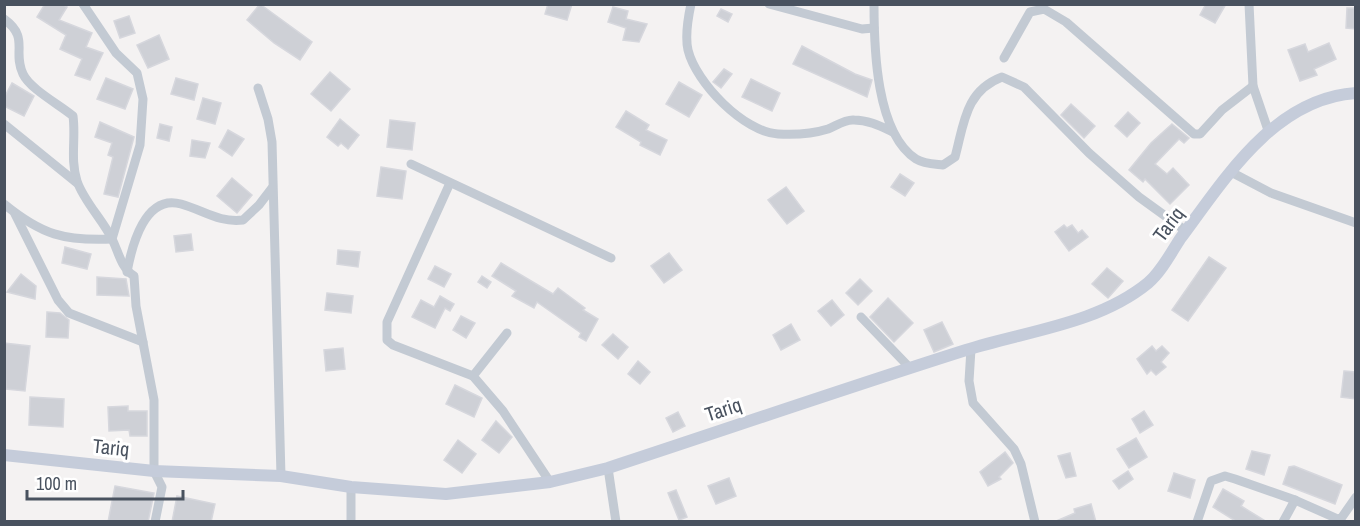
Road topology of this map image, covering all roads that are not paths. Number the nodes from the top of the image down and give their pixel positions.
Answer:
1 (82, 4) edge
2 (691, 4) edge
3 (769, 4) edge
4 (874, 4) edge
5 (1249, 4) edge
6 (4, 19) edge
7 (874, 28) junction
8 (1004, 58) dead end
9 (1253, 86) junction
10 (258, 88) dead end
11 (1356, 93) edge
12 (4, 124) edge
13 (892, 132) junction
14 (1269, 133) junction
15 (411, 164) dead end
16 (1230, 172) junction
17 (77, 183) junction
18 (450, 183) junction
19 (272, 187) junction
20 (4, 204) edge
21 (14, 212) junction
22 (1356, 223) edge
23 (1186, 231) junction
24 (112, 239) junction
25 (611, 258) dead end
26 (127, 272) junction
27 (861, 317) dead end
28 (507, 333) dead end
29 (143, 342) junction
30 (971, 349) junction
31 (910, 368) junction
32 (473, 376) junction
33 (4, 455) edge
34 (608, 468) junction
35 (154, 471) junction
36 (281, 476) junction
37 (550, 482) junction
38 (351, 487) junction
39 (1356, 497) edge
40 (1295, 500) junction
41 (1340, 521) edge
42 (154, 522) edge
43 (351, 522) edge
44 (616, 522) edge
45 (1035, 522) edge
46 (1197, 522) edge
47 (1283, 522) edge

1 - 24 street
2 - 13 street
3 - 7 street
4 - 7 street
5 - 9 street
6 - 17 street
7 - 13 street
8 - 9 street
9 - 14 street
10 - 19 street
11 - 14 main road, Tariq
12 - 17 street
13 - 23 street
14 - 16 main road, Tariq
15 - 18 street
16 - 22 street
16 - 23 main road, Tariq
17 - 24 street
18 - 25 street
18 - 32 street
19 - 26 street
19 - 36 street
20 - 21 street
21 - 24 street
21 - 29 street
23 - 30 main road, Tariq
24 - 26 street
26 - 29 street
27 - 31 street
28 - 32 street
29 - 35 street
30 - 31 main road, Tariq
30 - 45 street
31 - 34 main road, Tariq
32 - 37 street
33 - 35 main road, Tariq
34 - 37 main road, Tariq
34 - 44 street
35 - 36 main road, Tariq
35 - 42 street
36 - 38 main road, Tariq
37 - 38 main road, Tariq
38 - 43 street
39 - 41 street
40 - 41 street
40 - 46 street
40 - 47 street

